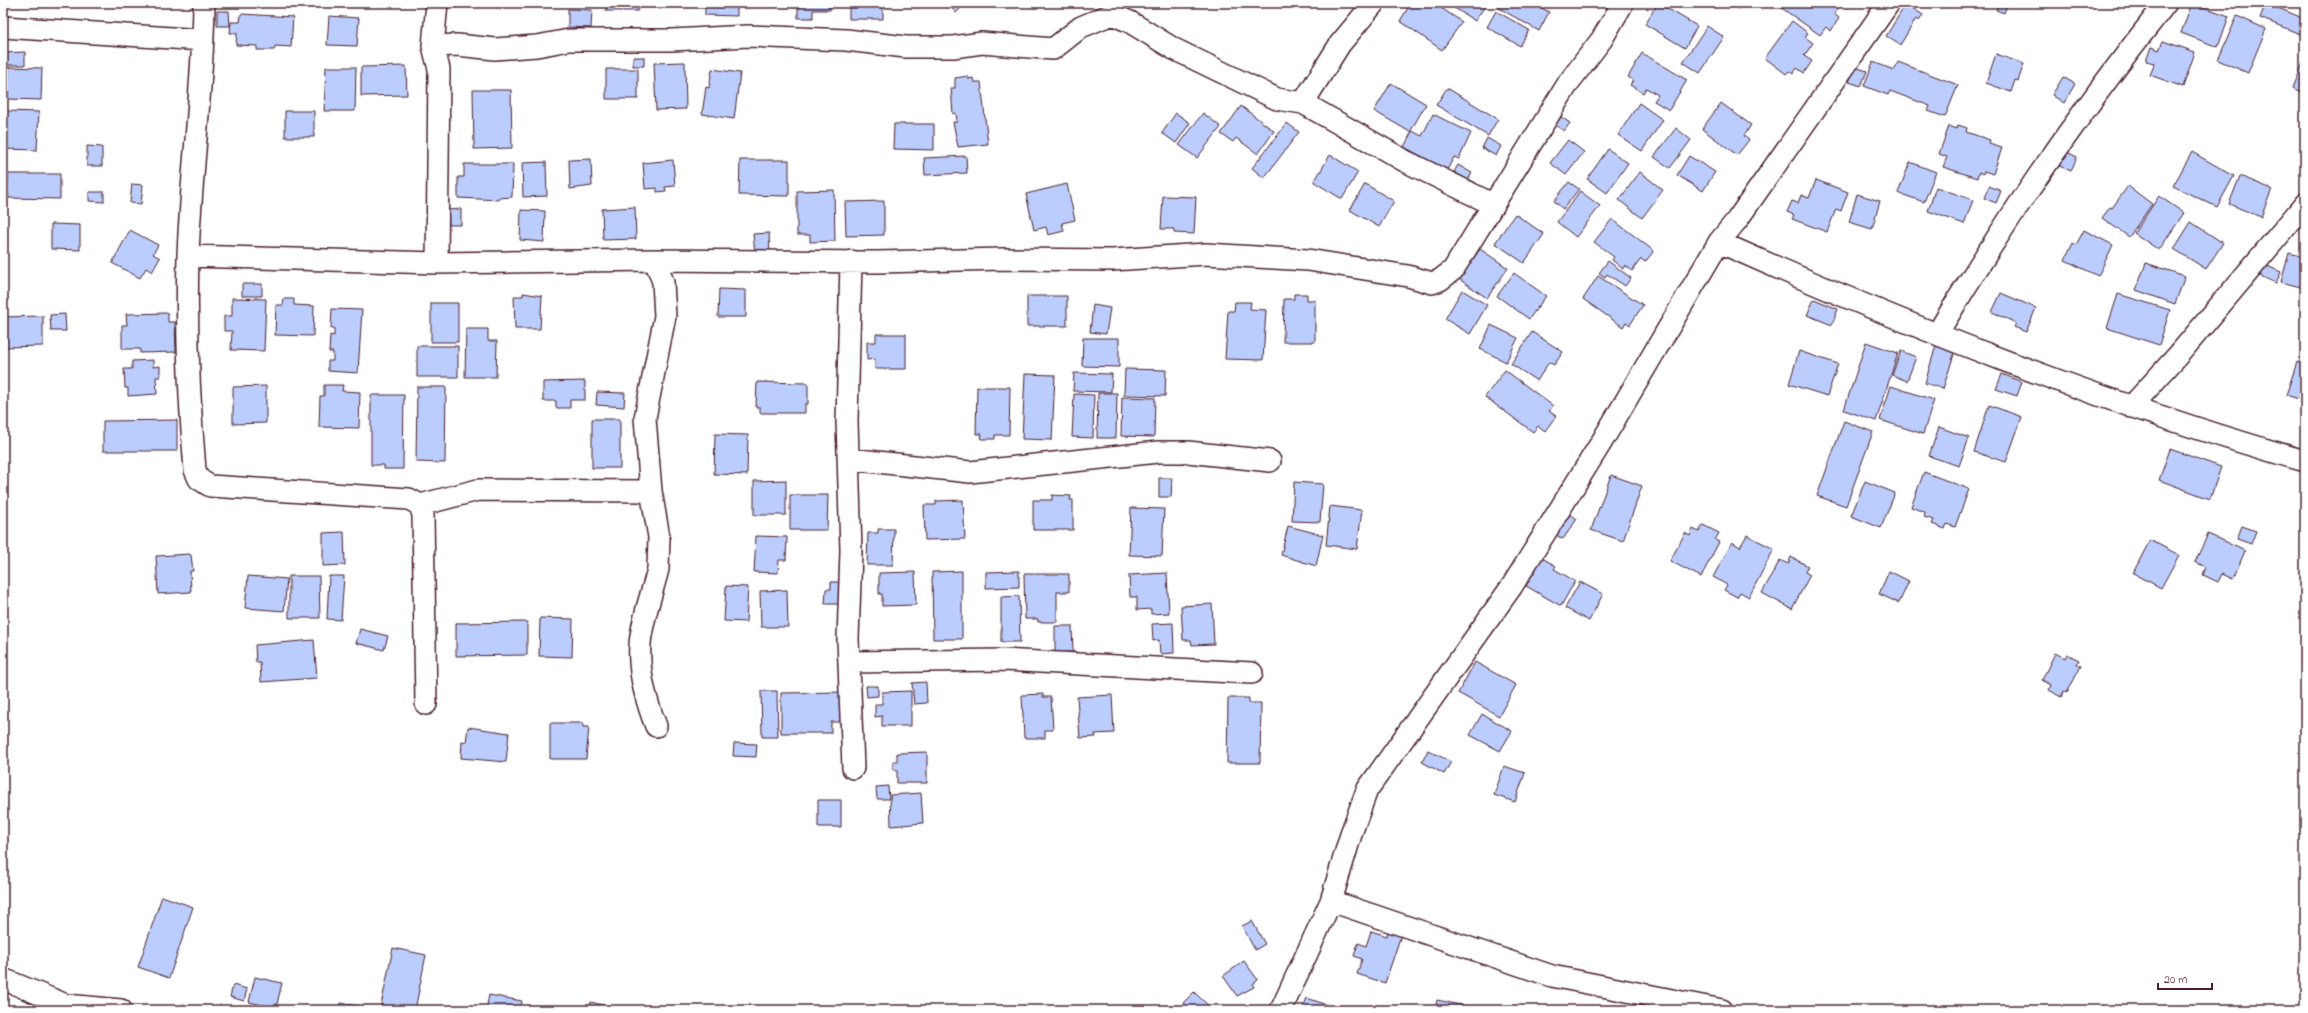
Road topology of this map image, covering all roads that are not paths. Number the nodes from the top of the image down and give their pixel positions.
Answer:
1 (204, 3) edge
2 (437, 3) edge
3 (1374, 3) edge
4 (1623, 3) edge
5 (1889, 3) edge
6 (2166, 3) edge
7 (1113, 8) edge
8 (3, 27) edge
9 (204, 40) junction
10 (433, 46) junction
11 (1302, 103) junction
12 (2305, 204) edge
13 (1494, 205) junction
14 (1719, 242) junction
15 (188, 256) junction
16 (655, 260) junction
17 (851, 261) junction
18 (437, 263) junction
19 (1937, 334) junction
20 (2131, 407) junction
21 (849, 459) junction
22 (1270, 461) dead end
23 (2305, 461) edge
24 (651, 491) junction
25 (420, 504) junction
26 (849, 662) junction
27 (1252, 673) dead end
28 (426, 704) dead end
29 (656, 726) dead end
30 (853, 768) dead end
31 (1331, 900) junction
32 (3, 979) edge
33 (121, 1010) edge
34 (1281, 1010) edge
35 (1722, 1010) edge

1 - 9 street
2 - 10 street
3 - 11 street
4 - 13 street
5 - 14 street
6 - 19 street
7 - 10 street
7 - 11 street
8 - 9 street
9 - 15 street
10 - 18 street
11 - 13 street
12 - 20 street
13 - 17 street
14 - 19 street
14 - 31 street
15 - 18 street
15 - 25 street
16 - 17 street
16 - 18 street
16 - 24 street
17 - 21 street
19 - 20 street
20 - 23 street
21 - 22 street
21 - 26 street
24 - 25 street
24 - 29 street
25 - 28 street
26 - 27 street
26 - 30 street
31 - 34 street
31 - 35 street
32 - 33 street

